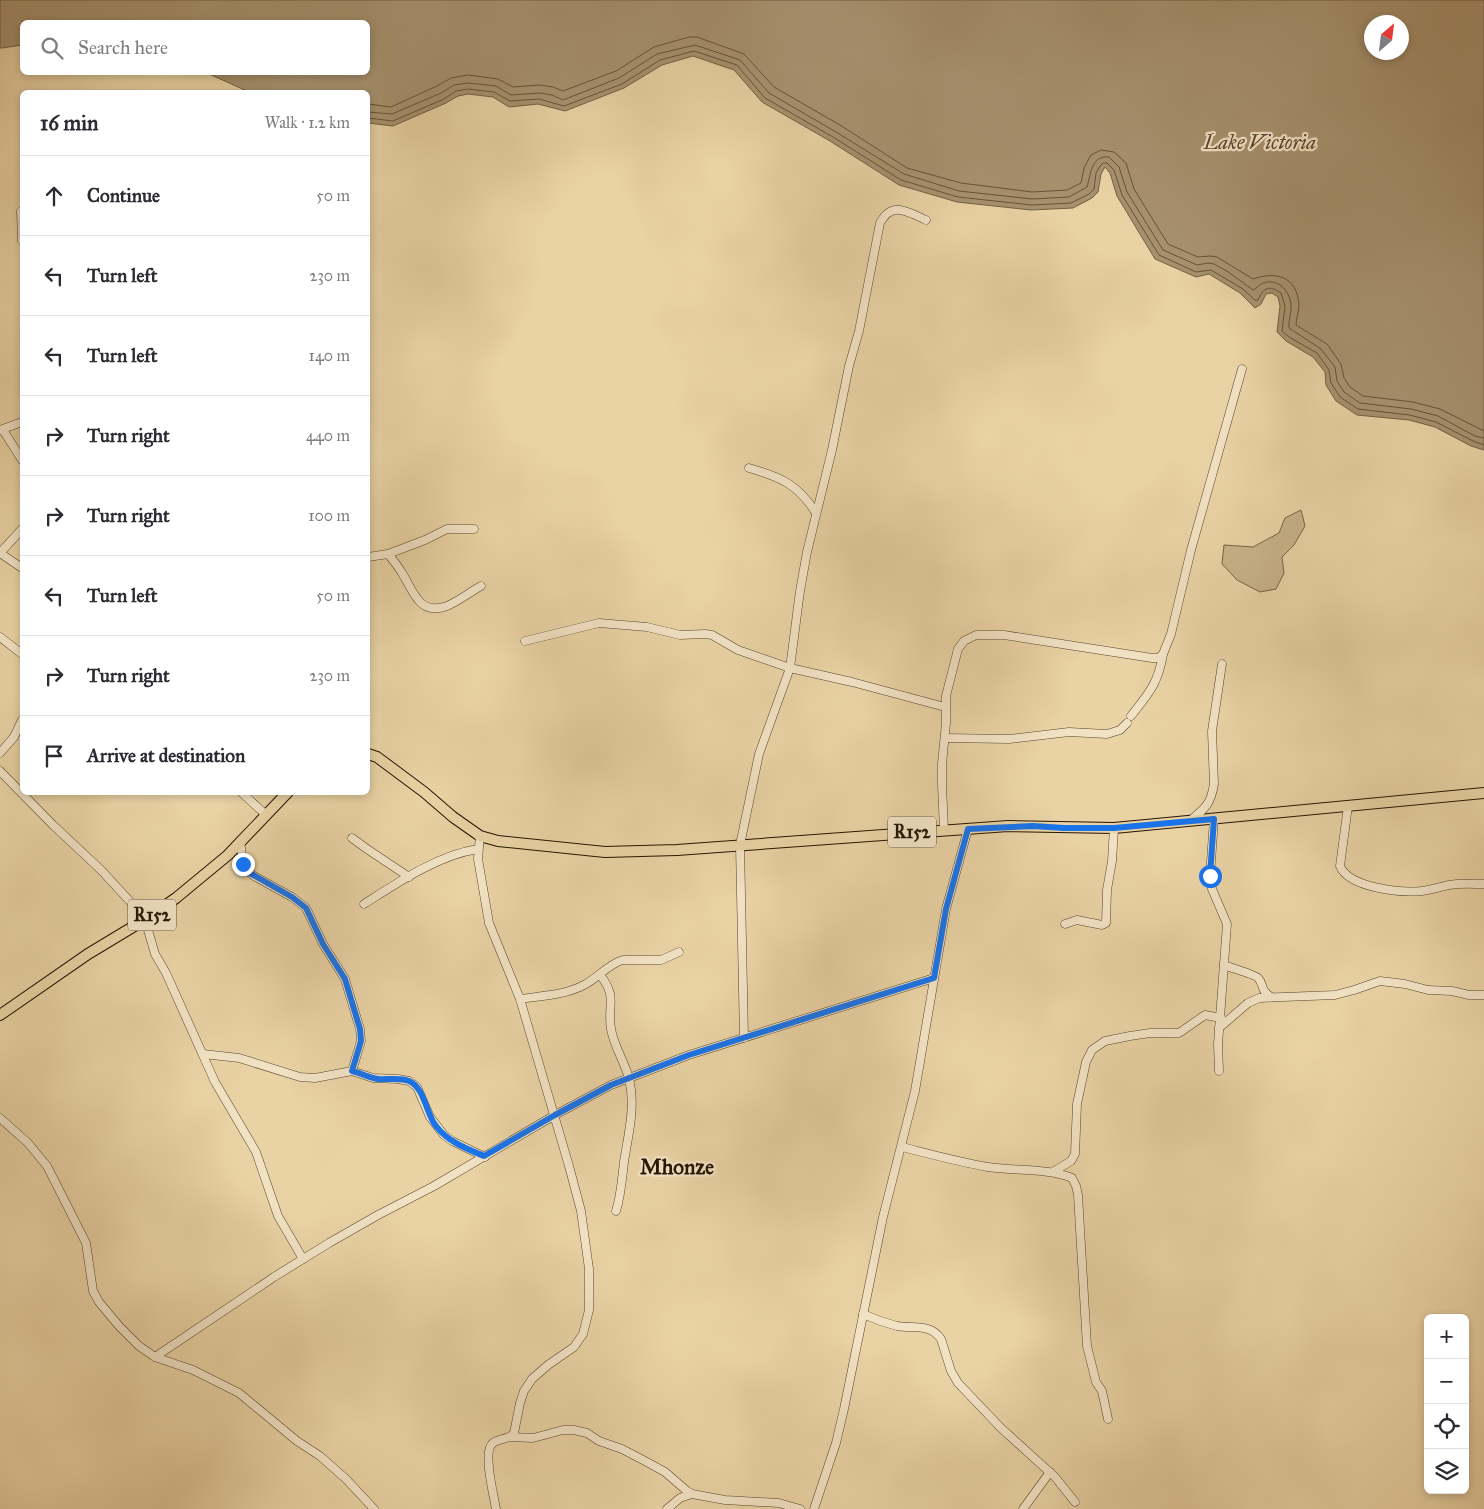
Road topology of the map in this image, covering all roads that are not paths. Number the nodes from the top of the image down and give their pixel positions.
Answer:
1 (926, 220) dead end
2 (1242, 369) dead end
3 (20, 423) edge
4 (1, 430) edge
5 (20, 457) edge
6 (749, 468) dead end
7 (816, 513) junction
8 (474, 529) dead end
9 (20, 531) edge
10 (0, 553) edge
11 (388, 554) junction
12 (370, 557) edge
13 (20, 567) edge
14 (482, 586) dead end
15 (0, 637) edge
16 (525, 641) dead end
17 (20, 652) edge
18 (1163, 654) junction
19 (1222, 664) dead end
20 (790, 668) junction
21 (945, 707) junction
22 (20, 724) edge
23 (945, 738) junction
24 (0, 754) edge
25 (370, 755) edge
26 (0, 771) edge
27 (20, 792) edge
28 (1484, 793) edge
29 (23, 795) edge
30 (244, 795) edge
31 (285, 795) edge
32 (1348, 806) junction
33 (265, 814) junction
34 (1214, 819) junction
35 (1190, 822) junction
36 (1114, 828) junction
37 (968, 829) junction
38 (944, 830) junction
39 (480, 836) junction
40 (352, 838) dead end
41 (240, 842) junction
42 (740, 845) junction
43 (478, 849) junction
44 (409, 877) junction
45 (1484, 884) edge
46 (364, 904) dead end
47 (146, 919) junction
48 (1065, 924) dead end
49 (679, 952) dead end
50 (1224, 965) junction
51 (600, 975) junction
52 (934, 978) junction
53 (1484, 995) edge
54 (1271, 997) junction
55 (520, 999) junction
56 (0, 1015) edge
57 (1221, 1018) junction
58 (1219, 1028) junction
59 (744, 1038) junction
60 (203, 1054) junction
61 (352, 1071) junction
62 (1219, 1071) dead end
63 (629, 1078) junction
64 (555, 1115) junction
65 (0, 1118) edge
66 (902, 1147) junction
67 (484, 1156) junction
68 (1053, 1172) junction
69 (616, 1211) dead end
70 (303, 1259) junction
71 (863, 1314) junction
72 (155, 1357) junction
73 (1108, 1419) dead end
74 (511, 1437) junction
75 (1050, 1472) junction
76 (692, 1494) junction
77 (1075, 1502) dead end
78 (374, 1509) edge
79 (496, 1509) edge
80 (667, 1509) edge
81 (800, 1509) edge
82 (814, 1509) edge
83 (1023, 1509) edge

1 - 7 street
2 - 18 street
3 - 4 street
4 - 5 street
6 - 7 street
7 - 20 street
8 - 11 street
9 - 10 street
10 - 13 street
11 - 12 street
11 - 14 street
15 - 17 street
16 - 20 street
18 - 21 street
18 - 23 street
19 - 35 street
20 - 21 street
20 - 42 street
21 - 23 street
22 - 24 street
23 - 38 street
25 - 39 main road, R152
26 - 27 street
28 - 32 main road, R152
29 - 47 street
30 - 33 street
31 - 33 main road, R152
32 - 34 main road, R152
32 - 45 street
33 - 41 main road, R152
34 - 35 main road, R152
34 - 50 street
35 - 36 main road, R152
36 - 37 main road, R152
36 - 48 street
37 - 38 main road, R152
37 - 52 street
38 - 42 main road, R152
39 - 42 main road, R152
39 - 43 street
40 - 44 street
41 - 47 main road, R152
41 - 61 street
42 - 59 street
43 - 44 street
43 - 55 street
44 - 46 street
47 - 56 main road, R152
47 - 60 street
49 - 51 street
50 - 54 street
50 - 57 street
51 - 55 street
51 - 63 street
52 - 59 street
52 - 66 street
53 - 54 street
54 - 58 street
55 - 64 street
57 - 58 street
57 - 68 street
58 - 62 street
59 - 63 street
60 - 61 street
60 - 70 street
61 - 67 street
63 - 64 street
63 - 69 street
64 - 67 street
64 - 74 street
65 - 72 street
66 - 68 street
66 - 71 street
67 - 70 street
68 - 73 street
70 - 72 street
71 - 75 street
71 - 82 street
72 - 78 street
74 - 76 street
74 - 79 street
75 - 77 street
75 - 83 street
76 - 80 street
76 - 81 street

